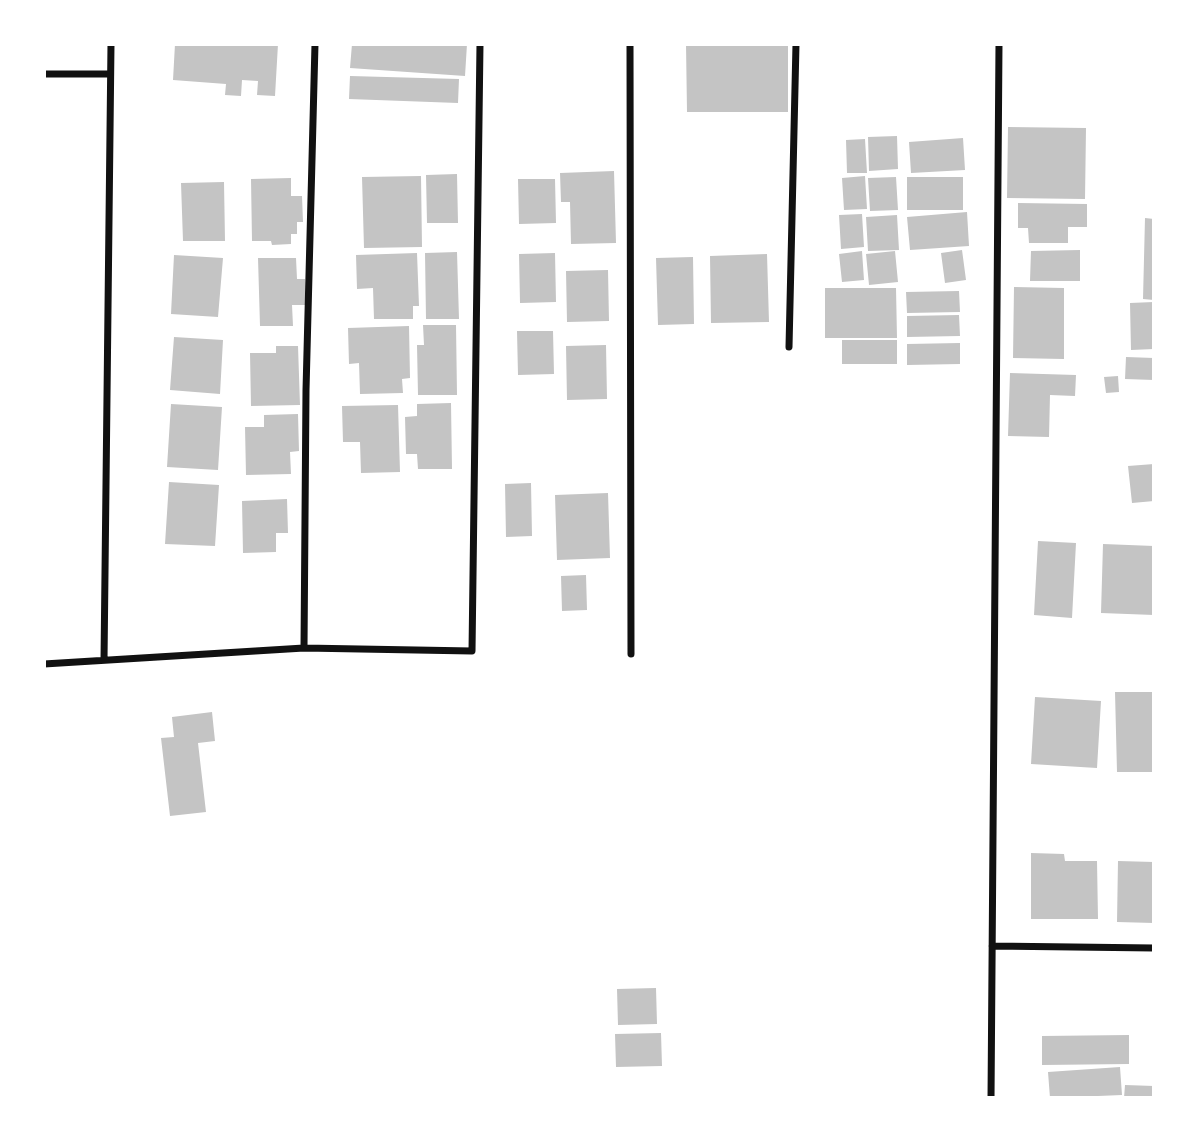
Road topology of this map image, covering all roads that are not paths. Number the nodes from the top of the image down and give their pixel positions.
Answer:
1 (111, 44) edge
2 (315, 44) edge
3 (480, 44) edge
4 (630, 44) edge
5 (796, 44) edge
6 (999, 44) edge
7 (44, 74) edge
8 (110, 74) junction
9 (789, 347) dead end
10 (303, 648) junction
11 (631, 654) dead end
12 (104, 660) junction
13 (44, 664) edge
14 (992, 946) junction
15 (1154, 948) edge
16 (991, 1098) edge

1 - 8 street
2 - 10 street
3 - 10 street
4 - 11 street
5 - 9 street
6 - 14 street
7 - 8 street
8 - 12 street
10 - 12 street
12 - 13 street
14 - 15 street
14 - 16 street

